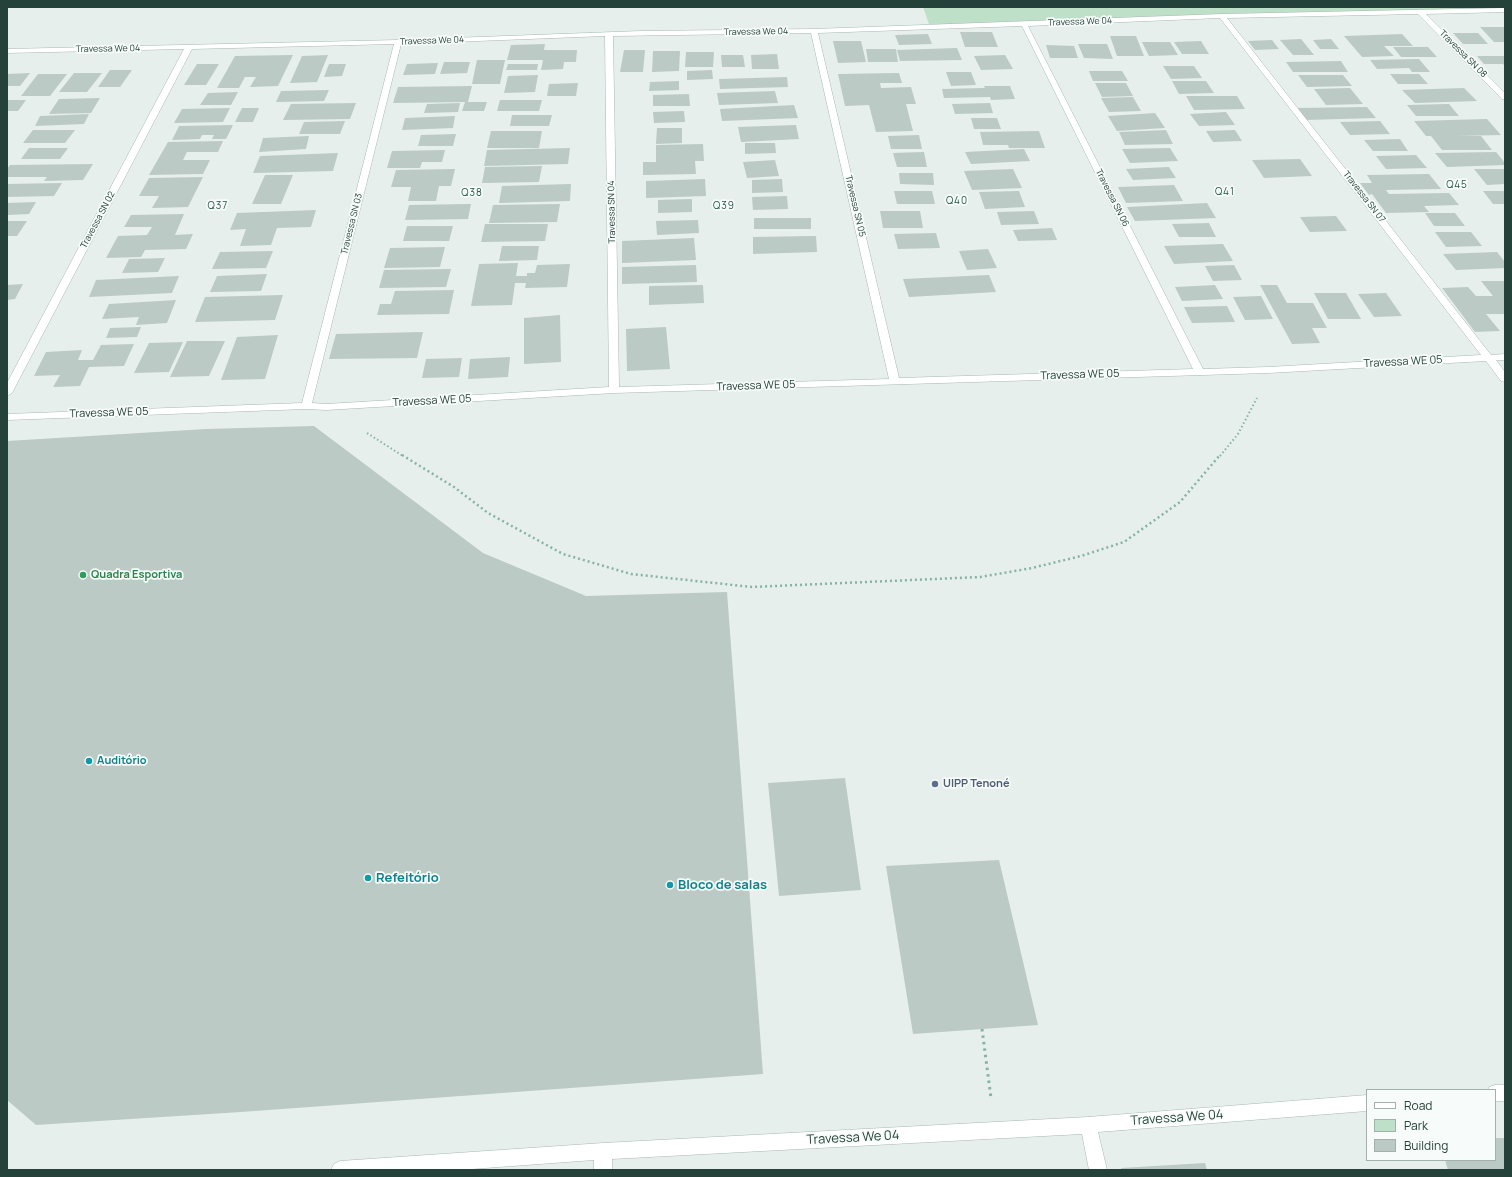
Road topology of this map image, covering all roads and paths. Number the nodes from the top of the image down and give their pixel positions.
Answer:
1 (1505, 10) edge
2 (1420, 12) junction
3 (1222, 16) junction
4 (1024, 24) junction
5 (814, 31) junction
6 (609, 35) junction
7 (398, 42) junction
8 (189, 47) junction
9 (7, 51) edge
10 (1505, 97) edge
11 (1505, 357) edge
12 (1490, 358) junction
13 (1268, 370) junction
14 (1199, 371) junction
15 (1505, 379) edge
16 (895, 382) junction
17 (614, 390) junction
18 (7, 393) edge
19 (306, 406) junction
20 (326, 407) junction
21 (7, 417) edge
22 (982, 1029) dead end
23 (1366, 1103) edge
24 (1088, 1125) junction
25 (995, 1130) junction
26 (603, 1151) junction
27 (340, 1170) edge
28 (603, 1170) edge
29 (1098, 1170) edge

1 - 2 street, Travessa We 04
2 - 3 street, Travessa We 04
2 - 10 street, Travessa SN 08
3 - 4 street, Travessa We 04
3 - 12 street, Travessa SN 07
4 - 5 street, Travessa We 04
4 - 14 street, Travessa SN 06
5 - 6 street, Travessa We 04
5 - 16 street, Travessa SN 05
6 - 7 street, Travessa We 04
6 - 17 street, Travessa SN 04
7 - 8 street, Travessa We 04
7 - 19 street, Travessa SN 03
8 - 9 street, Travessa We 04
8 - 18 street, Travessa SN 02
11 - 12 street, Travessa WE 05
12 - 13 street, Travessa WE 05
12 - 15 street, Travessa SN 07
13 - 14 street, Travessa WE 05
13 - 20 path
14 - 16 street, Travessa WE 05
16 - 17 street, Travessa WE 05
17 - 20 street, Travessa WE 05
19 - 20 street, Travessa WE 05
19 - 21 street, Travessa WE 05
22 - 25 path
23 - 24 street, Travessa We 04
24 - 25 street, Travessa We 04
24 - 29 street
25 - 26 street, Travessa We 04
26 - 27 street, Travessa We 04
26 - 28 street

